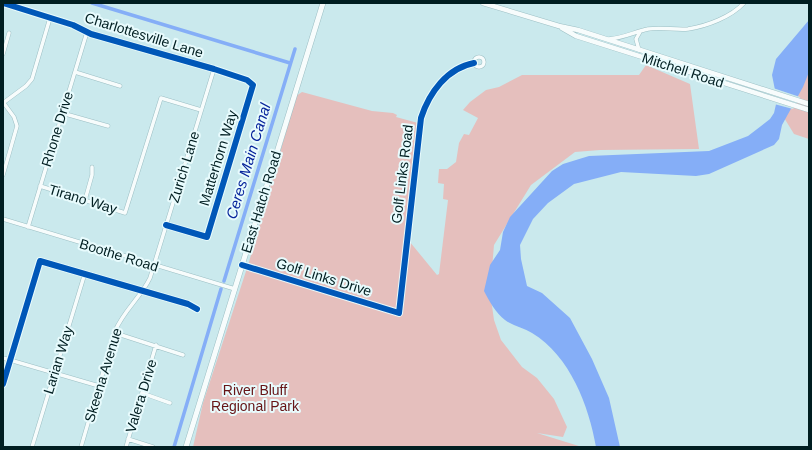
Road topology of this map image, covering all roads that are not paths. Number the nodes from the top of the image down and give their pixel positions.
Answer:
1 (3, 3) edge
2 (323, 3) edge
3 (483, 3) edge
4 (744, 3) edge
5 (499, 5) edge
6 (50, 18) junction
7 (559, 26) junction
8 (641, 31) junction
9 (9, 32) dead end
10 (87, 32) junction
11 (607, 39) junction
12 (639, 50) junction
13 (3, 54) edge
14 (474, 63) dead end
15 (214, 69) junction
16 (75, 72) junction
17 (253, 85) joint
18 (120, 86) dead end
19 (3, 102) edge
20 (809, 104) edge
21 (201, 110) junction
22 (809, 110) edge
23 (62, 113) junction
24 (108, 126) dead end
25 (92, 167) dead end
26 (3, 175) edge
27 (40, 186) junction
28 (85, 200) junction
29 (3, 219) edge
30 (166, 225) junction
31 (28, 227) junction
32 (242, 265) junction
33 (154, 266) junction
34 (84, 273) junction
35 (234, 289) junction
36 (144, 291) junction
37 (197, 309) dead end
38 (399, 313) joint
39 (115, 333) junction
40 (156, 345) junction
41 (183, 355) dead end
42 (3, 358) edge
43 (10, 360) junction
44 (54, 373) junction
45 (3, 384) edge
46 (99, 386) junction
47 (142, 393) junction
48 (170, 403) dead end
49 (128, 439) junction
50 (32, 447) edge
51 (81, 447) edge
52 (126, 447) edge
53 (153, 447) edge
54 (186, 447) edge

1 - 6 street, Charlottesville Lane
2 - 32 main road, East Hatch Road
3 - 5 main road, Mitchell Road
4 - 8 street
5 - 7 main road, Mitchell Road
6 - 10 street, Charlottesville Lane
6 - 19 street
7 - 11 main road, Mitchell Road
7 - 22 main road, Mitchell Road
8 - 11 street
8 - 12 street
9 - 13 street
10 - 15 street, Charlottesville Lane
10 - 16 street, Rhone Drive
11 - 12 main road, Mitchell Road
12 - 20 main road, Mitchell Road
14 - 38 street, Golf Links Road
15 - 17 street, Charlottesville Lane
15 - 21 street, Zurich Lane
16 - 18 street
16 - 23 street, Rhone Drive
17 - 30 street, Matterhorn Way
19 - 26 street
21 - 28 street, Tirano Way
21 - 30 street, Zurich Lane
23 - 24 street
23 - 27 street, Rhone Drive
25 - 28 street
27 - 28 street, Tirano Way
27 - 31 street, Rhone Drive
29 - 31 street, Boothe Road
30 - 33 street, Zurich Lane
31 - 33 street, Boothe Road
32 - 35 main road, East Hatch Road
32 - 38 street, Golf Links Drive
33 - 35 street, Boothe Road
33 - 36 street, Skeena Avenue
34 - 36 street
34 - 43 street
34 - 44 street, Larian Way
35 - 54 main road, East Hatch Road
36 - 37 street
36 - 39 street, Skeena Avenue
39 - 40 street
39 - 46 street, Skeena Avenue
40 - 41 street
40 - 47 street, Valera Drive
42 - 43 street
43 - 44 street
43 - 45 street
44 - 46 street
44 - 50 street, Larian Way
46 - 51 street, Skeena Avenue
47 - 48 street
47 - 49 street, Valera Drive
49 - 52 street, Valera Drive
49 - 53 street

